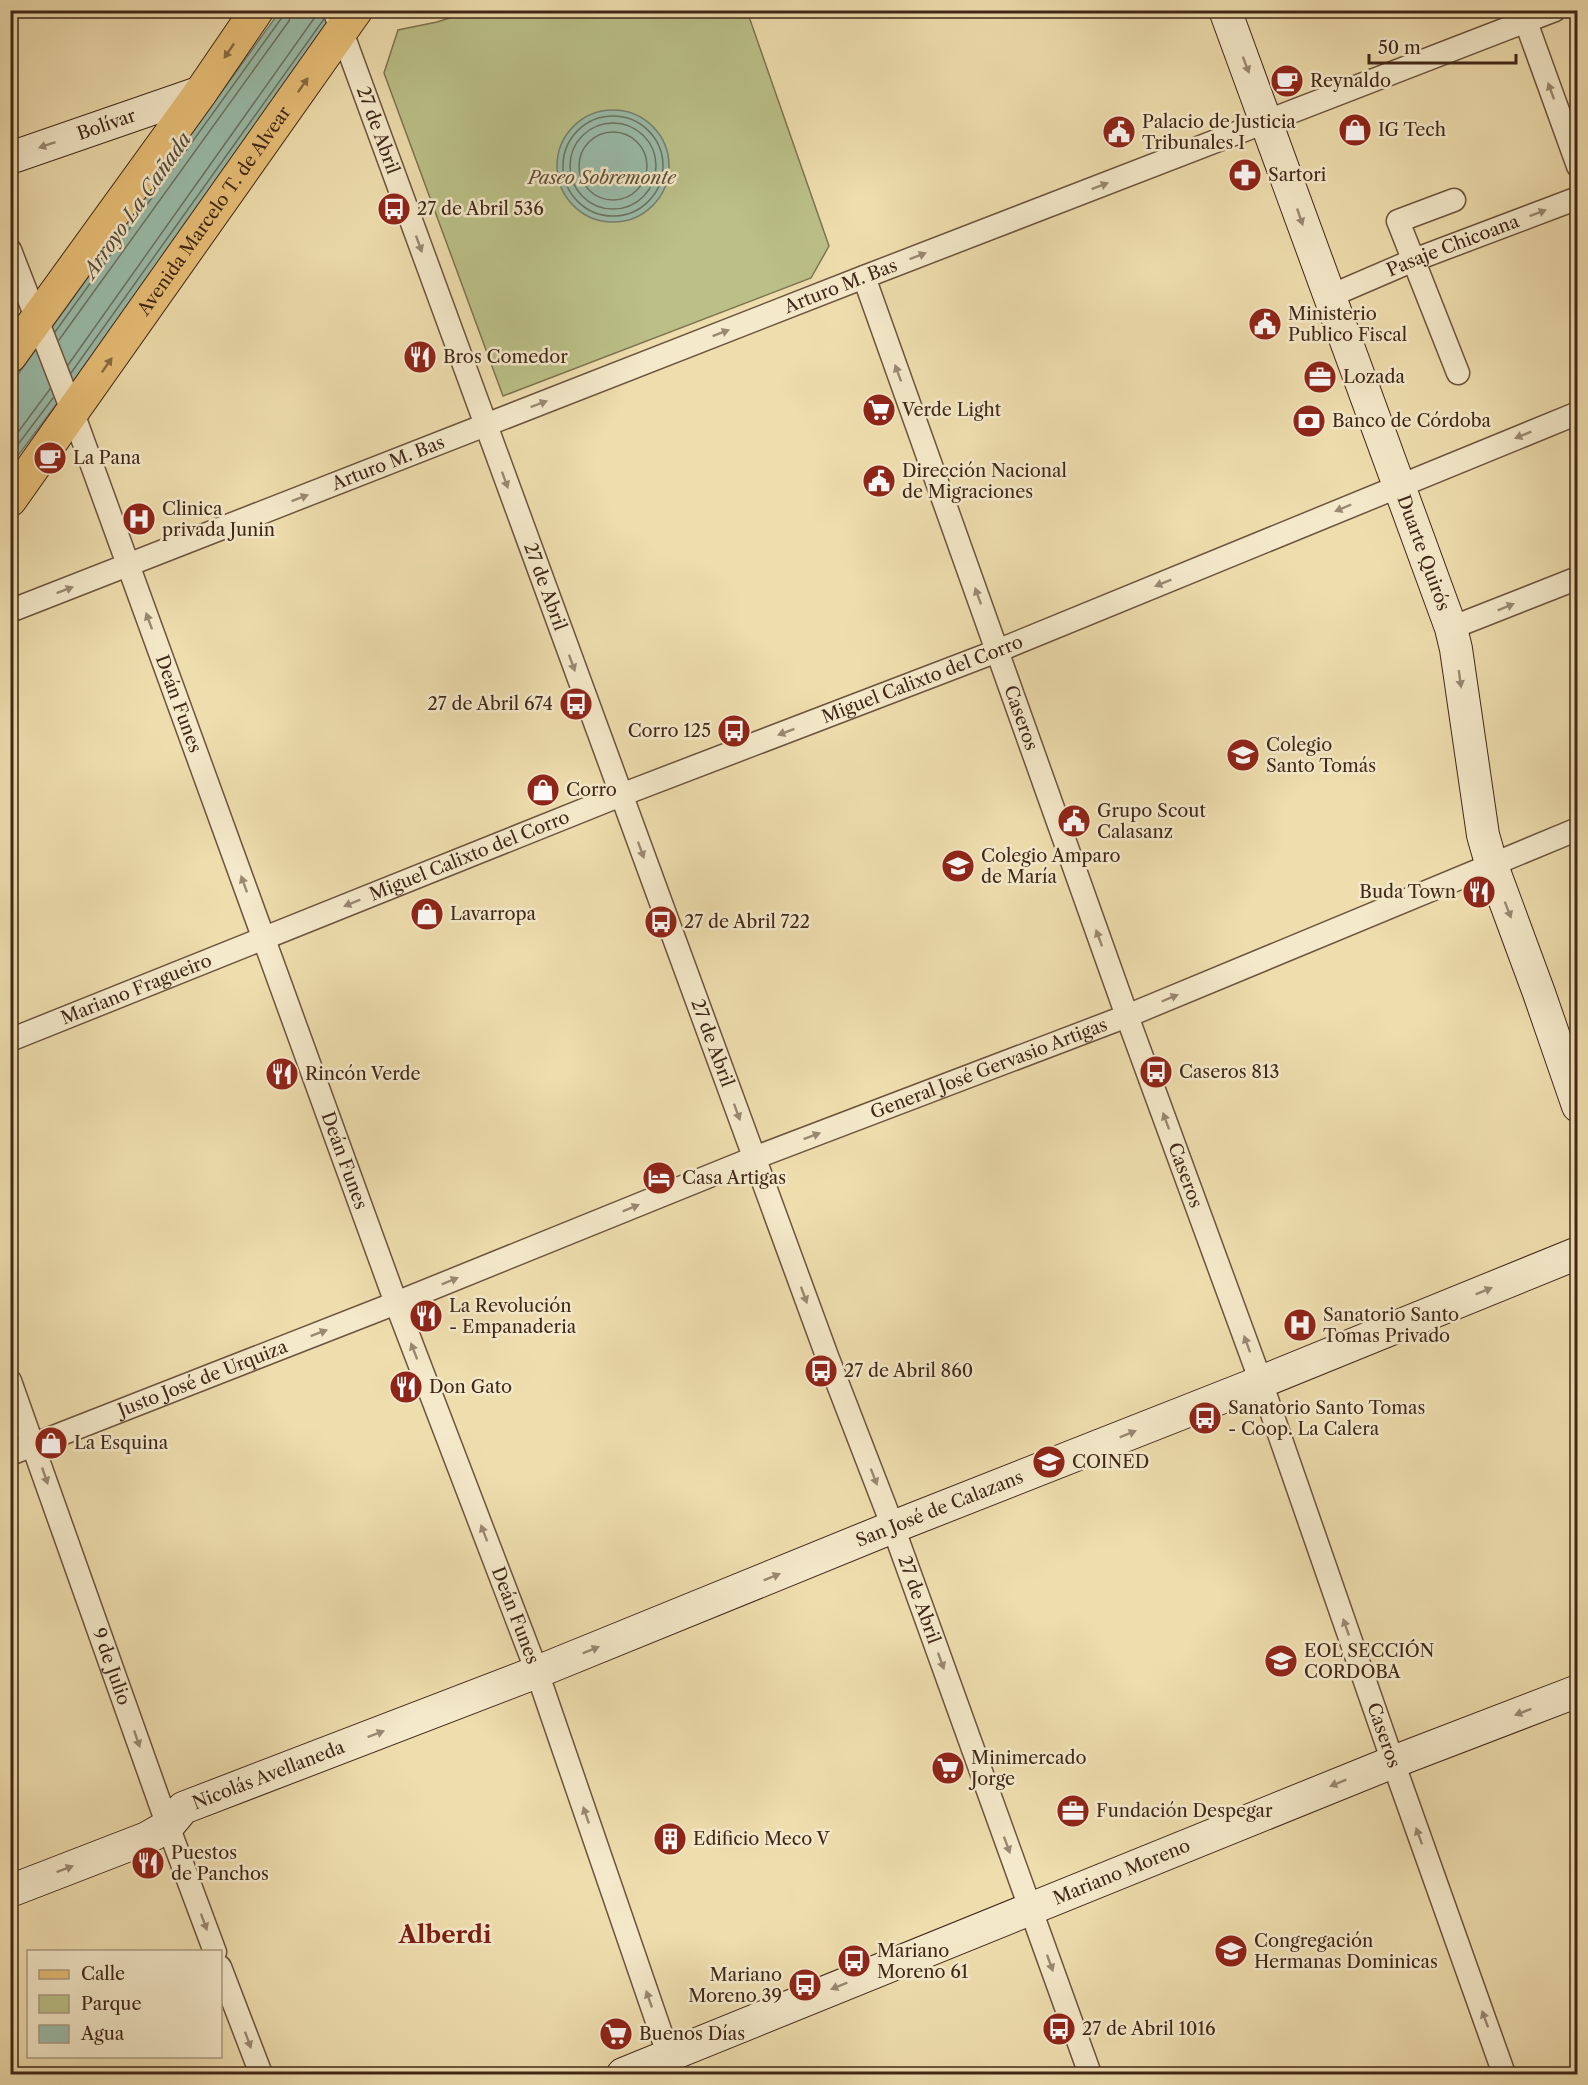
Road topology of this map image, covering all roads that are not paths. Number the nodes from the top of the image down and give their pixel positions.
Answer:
1 (257, 10) edge
2 (1225, 10) edge
3 (1555, 10) edge
4 (343, 17) edge
5 (1526, 22) junction
6 (201, 93) junction
7 (1267, 122) junction
8 (10, 158) edge
9 (1578, 166) edge
10 (1578, 198) edge
11 (1454, 200) dead end
12 (10, 250) edge
13 (1413, 260) junction
14 (864, 277) junction
15 (1328, 297) junction
16 (38, 318) junction
17 (10, 356) edge
18 (1458, 374) dead end
19 (73, 413) junction
20 (1578, 413) edge
21 (485, 425) junction
22 (1398, 485) junction
23 (10, 500) edge
24 (129, 565) junction
25 (1578, 579) edge
26 (10, 611) edge
27 (1451, 628) junction
28 (997, 651) junction
29 (621, 795) junction
30 (1575, 837) edge
31 (1491, 863) junction
32 (264, 939) junction
33 (1127, 1016) junction
34 (10, 1040) edge
35 (1578, 1107) edge
36 (754, 1158) junction
37 (1578, 1253) edge
38 (396, 1303) junction
39 (10, 1381) edge
40 (1261, 1382) junction
41 (33, 1445) junction
42 (10, 1454) edge
43 (893, 1527) junction
44 (537, 1672) junction
45 (1578, 1691) edge
46 (1393, 1762) junction
47 (168, 1826) junction
48 (10, 1890) edge
49 (1029, 1908) junction
50 (214, 1950) edge
51 (222, 1972) edge
52 (671, 2066) edge
53 (261, 2074) edge
54 (623, 2074) edge
55 (1090, 2074) edge
56 (1504, 2074) edge

1 -> 6 main road
2 -> 7 street, Duarte Quirós
3 - 5 street, Arturo M. Bas
19 -> 4 main road, Avenida Marcelo T. de Alvear
4 -> 21 street, 27 de Abril
5 - 7 street, Arturo M. Bas
9 -> 5 street
6 -> 8 street, Bolívar
6 - 16 main road
14 -> 7 street, Arturo M. Bas
7 -> 15 street, Duarte Quirós
13 -> 10 street, Pasaje Chicoana
11 - 13 street
12 - 16 street, Deán Funes
13 - 15 street, Pasaje Chicoana
13 - 18 street
21 -> 14 street, Arturo M. Bas
28 -> 14 street, Caseros
15 - 22 street, Duarte Quirós
16 - 17 main road
16 - 19 street, Deán Funes
19 - 23 main road, Avenida Marcelo T. de Alvear
19 - 24 street, Deán Funes
20 -> 22 street, Miguel Calixto del Corro
24 -> 21 street, Arturo M. Bas
21 -> 29 street, 27 de Abril
22 - 27 street, Duarte Quirós
22 -> 28 street, Miguel Calixto del Corro
26 -> 24 street, Arturo M. Bas
32 -> 24 street, Deán Funes
27 -> 25 street
27 -> 31 street, Duarte Quirós
28 -> 29 street, Miguel Calixto del Corro
33 -> 28 street, Caseros
29 -> 32 street, Miguel Calixto del Corro
29 -> 36 street, 27 de Abril
30 - 31 street, General José Gervasio Artigas
33 -> 31 street, General José Gervasio Artigas
31 -> 35 street, Duarte Quirós
32 - 34 street, Mariano Fragueiro
32 - 38 street, Deán Funes
36 -> 33 street, General José Gervasio Artigas
40 -> 33 street, Caseros
38 -> 36 street, General José Gervasio Artigas
36 -> 43 street, 27 de Abril
40 -> 37 street, San José de Calazans
41 -> 38 street, Justo José de Urquiza
44 -> 38 street, Deán Funes
39 - 41 street, 9 de Julio
43 -> 40 street, San José de Calazans
46 -> 40 street, Caseros
41 - 42 street, Justo José de Urquiza
41 -> 47 street, 9 de Julio
44 -> 43 street, San José de Calazans
43 -> 49 street, 27 de Abril
47 -> 44 street, Nicolás Avellaneda
52 -> 44 street, Deán Funes
45 -> 46 street, Mariano Moreno
46 -> 49 street, Mariano Moreno
56 -> 46 street, Caseros
48 -> 47 street, Nicolás Avellaneda
47 -> 50 street, 9 de Julio
49 -> 52 street, Mariano Moreno
49 -> 55 street, 27 de Abril
51 -> 53 street
52 - 54 street, Mariano Moreno

